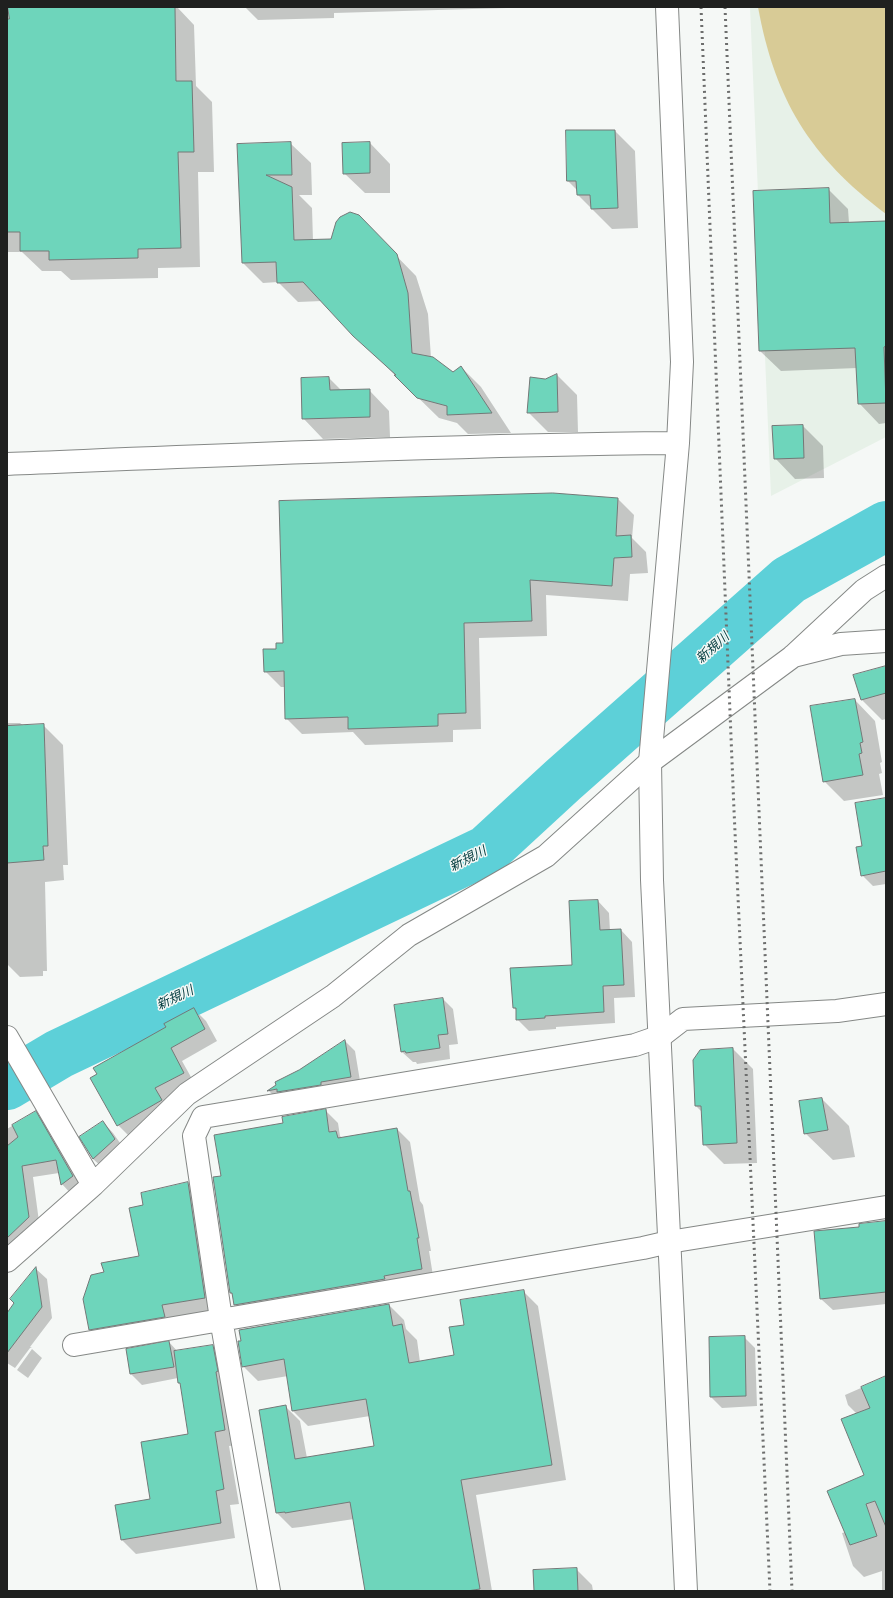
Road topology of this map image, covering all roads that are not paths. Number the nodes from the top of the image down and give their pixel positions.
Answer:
1 (667, 7) edge
2 (678, 443) junction
3 (7, 464) edge
4 (886, 576) edge
5 (886, 641) edge
6 (792, 657) junction
7 (650, 762) junction
8 (886, 1004) edge
9 (660, 1036) junction
10 (7, 1037) edge
11 (187, 1094) junction
12 (203, 1117) junction
13 (93, 1185) junction
14 (886, 1207) edge
15 (669, 1242) junction
16 (7, 1261) edge
17 (221, 1319) junction
18 (74, 1345) dead end
19 (269, 1591) edge
20 (686, 1591) edge

1 - 2 street
2 - 3 street
2 - 7 street
4 - 6 street
5 - 6 street
6 - 7 street
7 - 9 street
7 - 11 street
8 - 9 street
9 - 12 street
9 - 15 street
10 - 13 street
11 - 12 street
11 - 13 street
12 - 17 street
13 - 16 street
14 - 15 street
15 - 17 street
15 - 20 street
17 - 18 street
17 - 19 street

